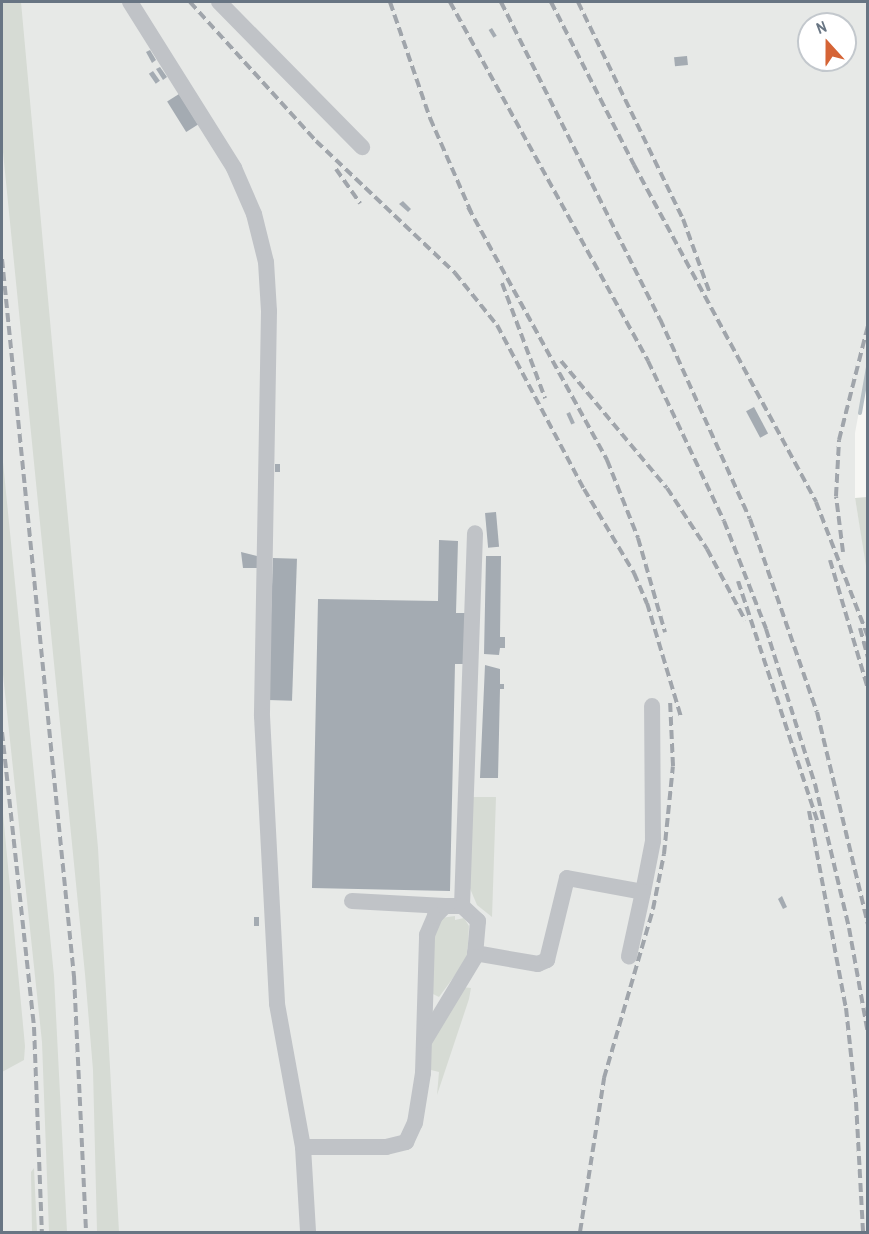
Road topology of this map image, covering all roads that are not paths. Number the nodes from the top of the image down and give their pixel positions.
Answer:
1 (130, 2) edge
2 (219, 2) edge
3 (362, 147) dead end
4 (474, 533) dead end
5 (652, 706) dead end
6 (643, 892) junction
7 (352, 901) dead end
8 (445, 906) junction
9 (462, 906) junction
10 (475, 953) junction
11 (629, 956) dead end
12 (424, 1040) junction
13 (303, 1147) junction
14 (308, 1233) edge

1 - 13 lane
2 - 3 lane
4 - 9 lane
5 - 6 lane
6 - 10 lane
6 - 11 lane
7 - 8 lane
8 - 9 lane
8 - 12 lane
9 - 10 lane
10 - 12 lane
12 - 13 lane
13 - 14 lane

